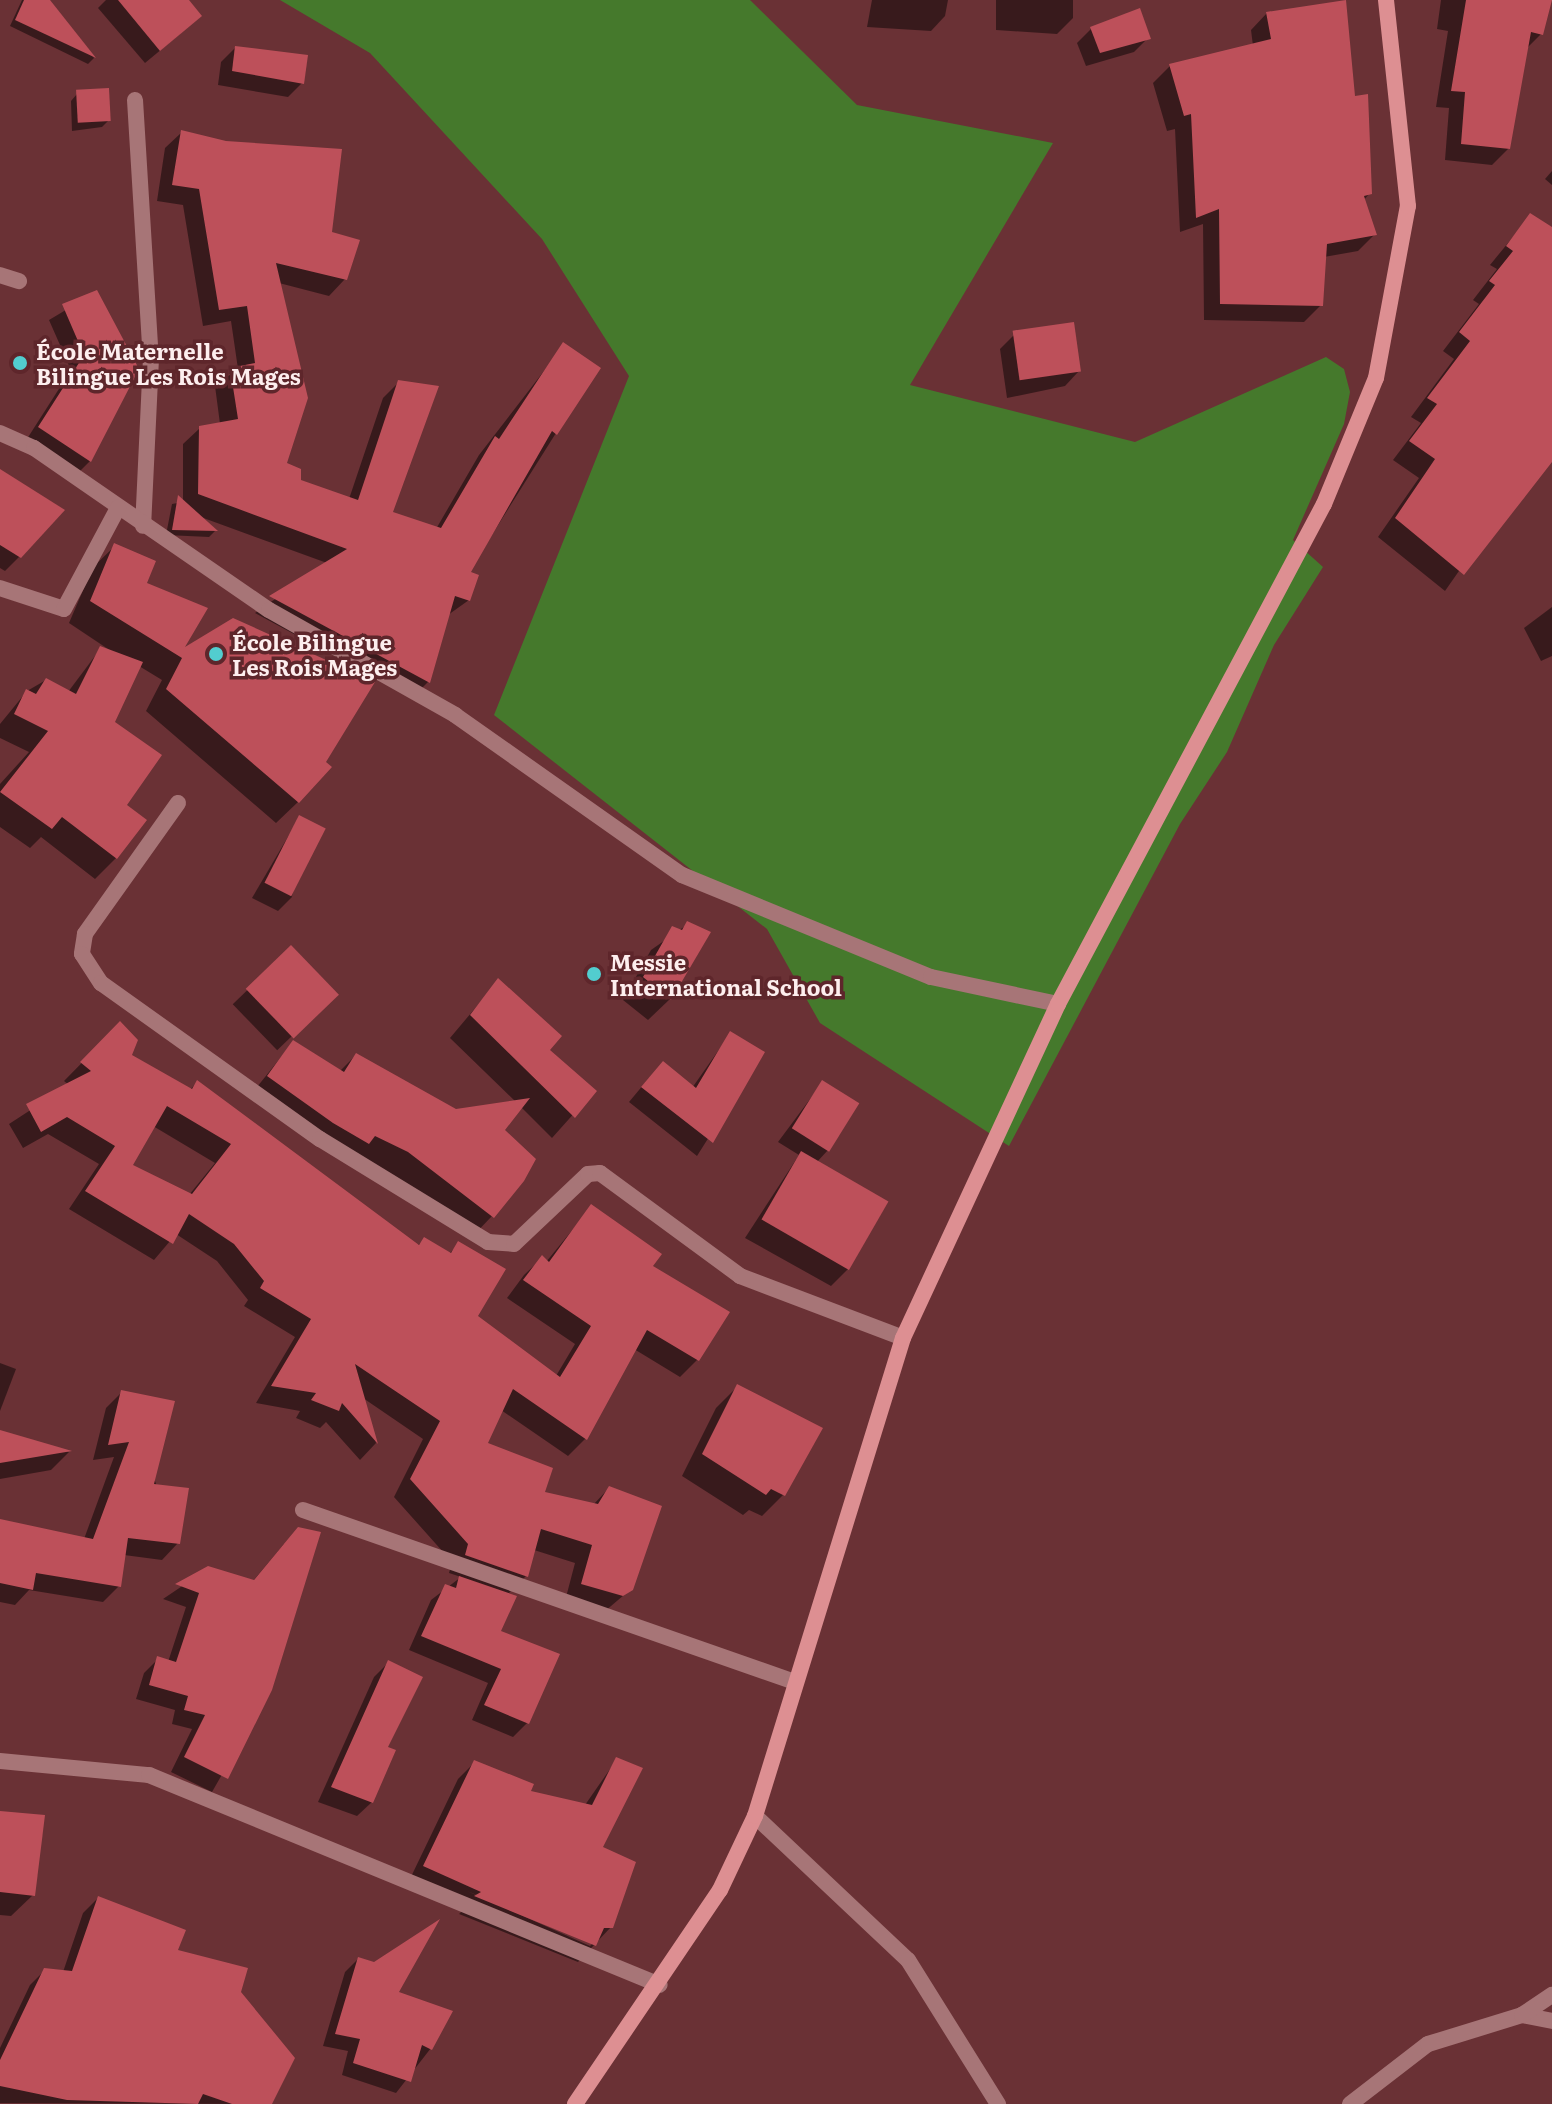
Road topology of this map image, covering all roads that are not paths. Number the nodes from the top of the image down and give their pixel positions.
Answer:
1 (1386, 0) edge
2 (135, 100) dead end
3 (0, 275) edge
4 (19, 281) dead end
5 (0, 433) edge
6 (118, 508) junction
7 (143, 526) junction
8 (0, 588) edge
9 (178, 803) dead end
10 (1058, 1004) junction
11 (903, 1338) junction
12 (303, 1510) dead end
13 (795, 1682) junction
14 (0, 1761) edge
15 (755, 1816) junction
16 (660, 1985) junction
17 (1552, 1995) edge
18 (1522, 2015) junction
19 (1552, 2021) edge
20 (575, 2104) edge
21 (998, 2104) edge
22 (1350, 2104) edge

1 - 10 main road
2 - 7 street
3 - 4 street
5 - 6 street
6 - 7 street
6 - 8 street
7 - 10 street
9 - 11 street
10 - 11 main road
11 - 13 main road
12 - 13 street
13 - 15 main road
14 - 16 street
15 - 16 main road
15 - 21 street
16 - 20 main road
17 - 18 street
18 - 19 street
18 - 22 street

